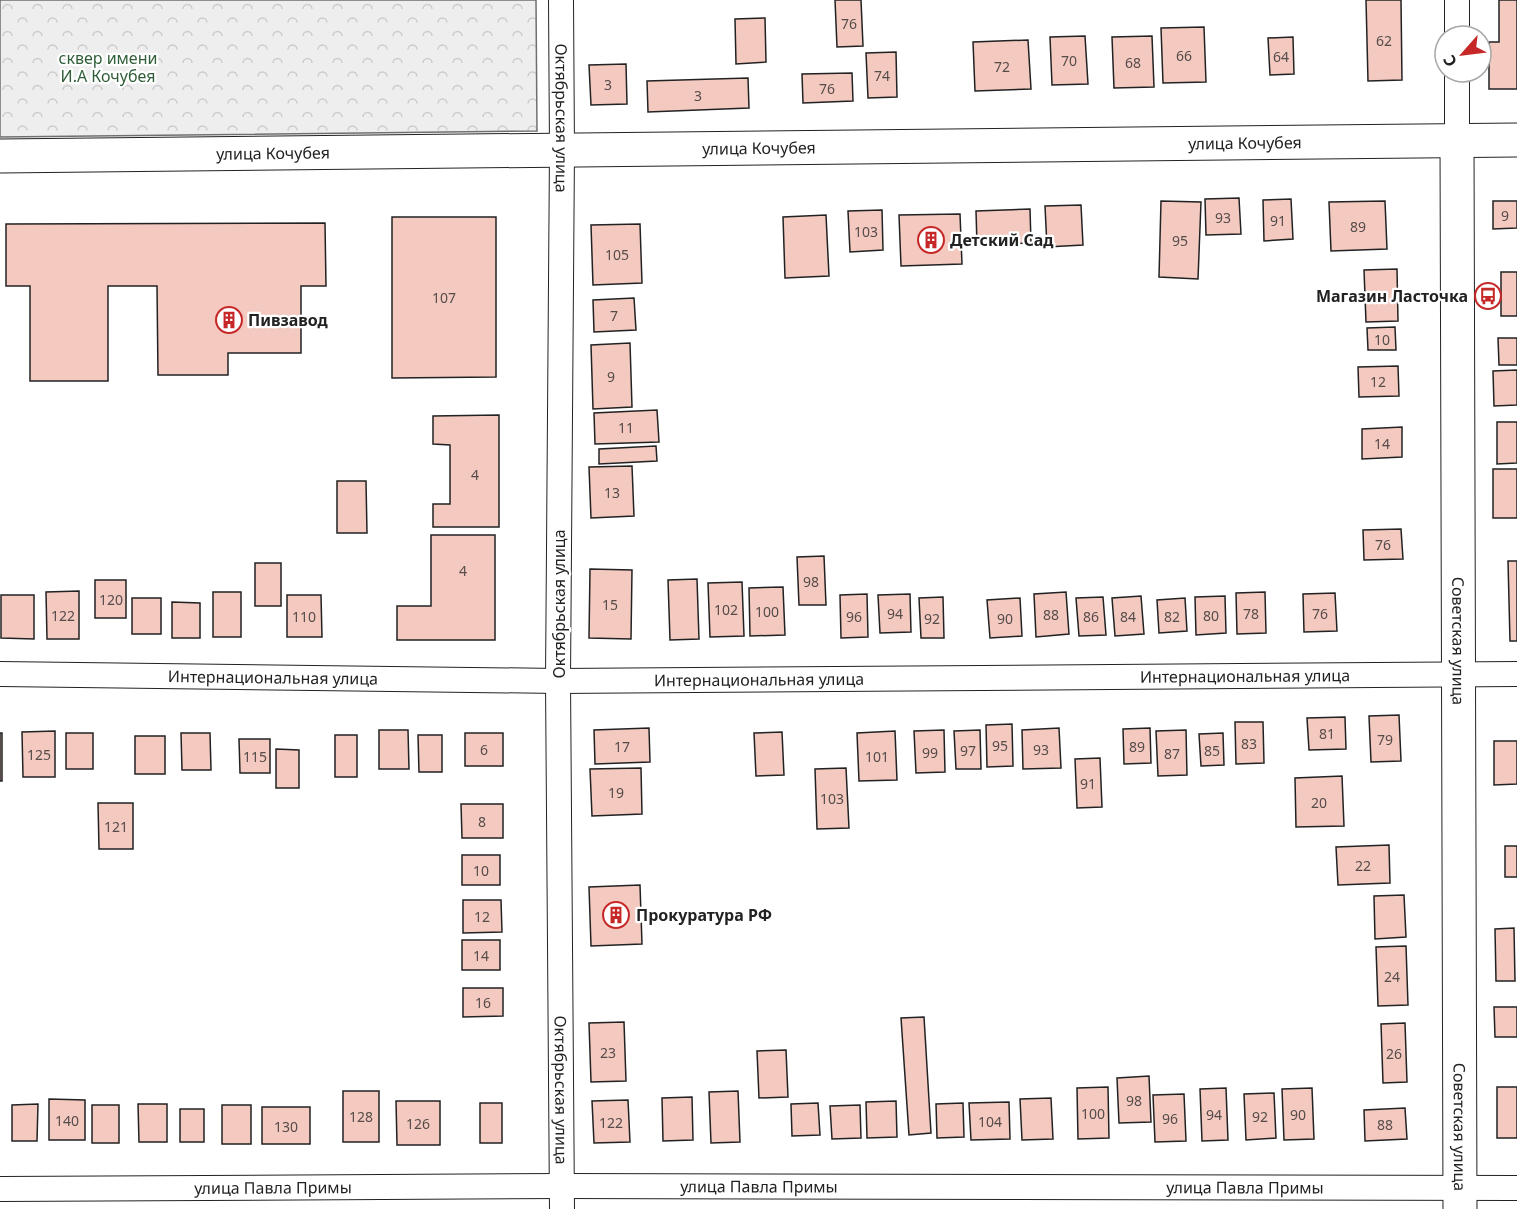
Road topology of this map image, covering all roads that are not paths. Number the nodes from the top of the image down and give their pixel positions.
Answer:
1 (561, 0) edge
2 (1457, 0) edge
3 (1457, 24) edge
4 (1457, 84) edge
5 (1517, 140) edge
6 (1457, 141) junction
7 (562, 149) junction
8 (0, 156) edge
9 (0, 674) edge
10 (1461, 674) junction
11 (1517, 674) edge
12 (558, 681) junction
13 (1517, 1188) edge
14 (0, 1189) edge
15 (561, 1197) edge
16 (1460, 1199) edge

1 - 7 street, Октябрьская улица
2 - 3 street
4 - 6 street, Советская улица
5 - 6 main road, улица Кочубея
6 - 7 main road, улица Кочубея
6 - 10 main road, Советская улица
7 - 8 main road, улица Кочубея
7 - 12 street, Октябрьская улица
9 - 12 street, Интернациональная улица
10 - 11 street, Интернациональная улица
10 - 12 street, Интернациональная улица
10 - 16 main road, Советская улица
12 - 15 street, Октябрьская улица
13 - 16 street, улица Павла Примы
14 - 15 street, улица Павла Примы
15 - 16 street, улица Павла Примы

